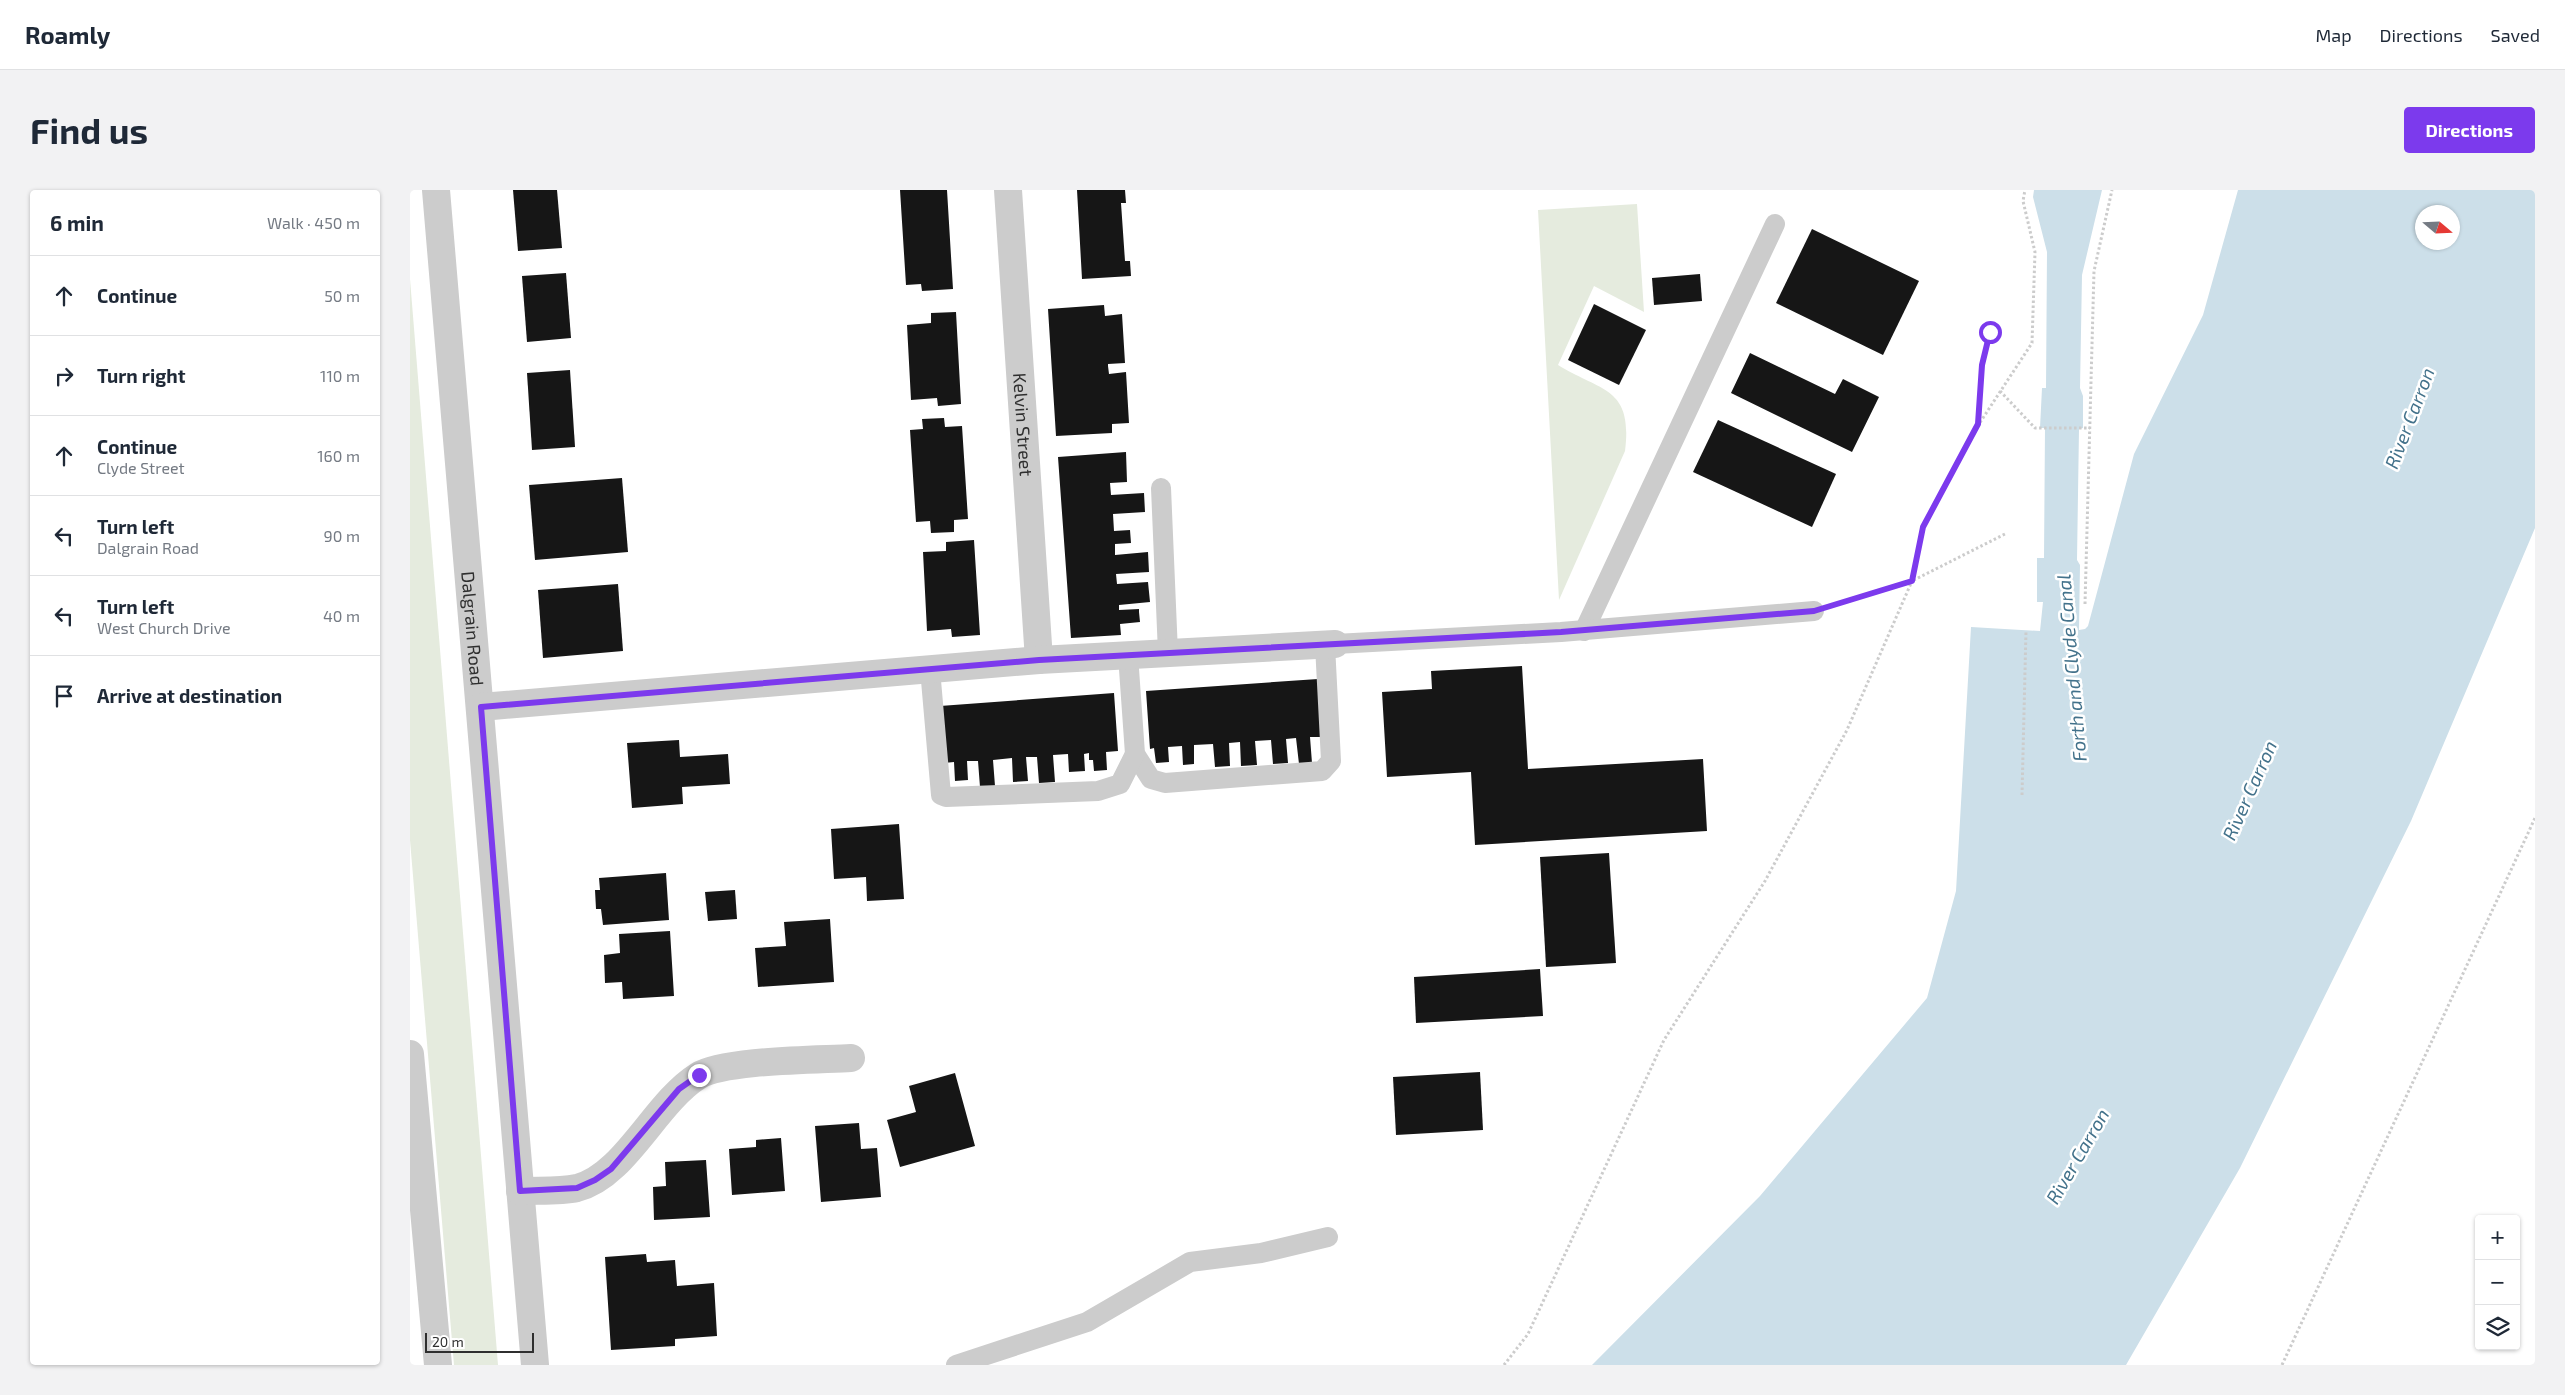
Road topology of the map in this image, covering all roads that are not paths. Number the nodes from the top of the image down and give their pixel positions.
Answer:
1 (436, 190) edge
2 (1008, 190) edge
3 (1775, 224) dead end
4 (1161, 488) dead end
5 (1814, 611) road end
6 (1584, 630) junction
7 (1330, 644) junction
8 (1168, 653) junction
9 (1128, 655) junction
10 (1039, 660) junction
11 (930, 669) junction
12 (481, 707) junction
13 (1135, 754) junction
14 (410, 1054) edge
15 (851, 1058) dead end
16 (520, 1191) junction
17 (1328, 1237) dead end
18 (438, 1365) edge
19 (535, 1365) edge
20 (956, 1365) edge

1 - 12 street, Dalgrain Road
2 - 10 street, Kelvin Street
3 - 6 lane
4 - 8 lane
5 - 6 lane
6 - 7 lane
7 - 8 street
7 - 13 lane
8 - 9 street
9 - 10 street
9 - 13 lane
10 - 11 street
11 - 12 street
11 - 13 lane
12 - 16 street, Dalgrain Road
14 - 18 street
15 - 16 street
16 - 19 street, Dalgrain Road
17 - 20 lane

